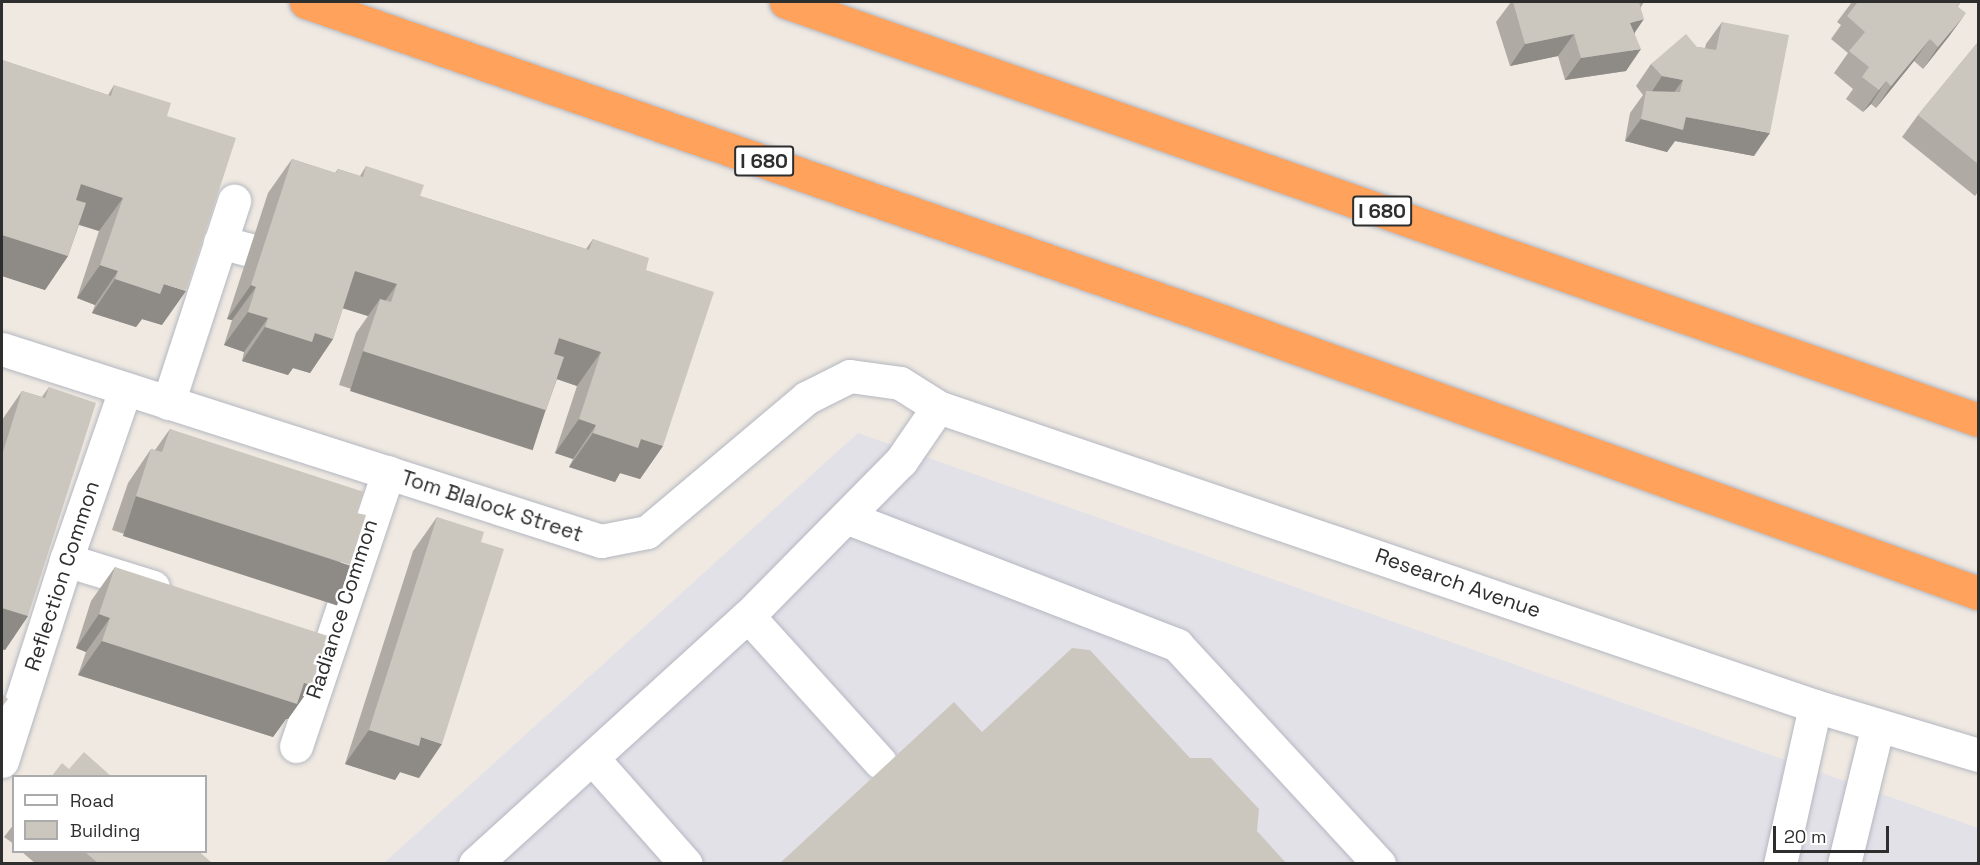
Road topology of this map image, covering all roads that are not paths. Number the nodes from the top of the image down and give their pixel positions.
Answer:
1 (306, 2) edge
2 (786, 2) edge
3 (234, 201) dead end
4 (2, 349) edge
5 (125, 390) junction
6 (168, 403) junction
7 (938, 406) junction
8 (1978, 420) edge
9 (388, 472) junction
10 (846, 517) junction
11 (66, 560) junction
12 (1978, 593) edge
13 (187, 598) edge
14 (748, 616) junction
15 (298, 633) edge
16 (331, 643) junction
17 (1815, 706) junction
18 (1878, 725) junction
19 (296, 746) dead end
20 (1978, 755) edge
21 (593, 759) junction
22 (2, 761) edge
23 (880, 762) dead end
24 (475, 864) edge
25 (686, 864) edge
26 (1379, 864) edge
27 (1780, 864) edge
28 (1844, 864) edge

1 - 12 highway, I 680
2 - 8 highway, I 680
3 - 6 street
4 - 5 street, Tom Blalock Street
5 - 6 street, Tom Blalock Street
5 - 11 street, Reflection Common
6 - 9 street, Tom Blalock Street
7 - 9 street, Tom Blalock Street
7 - 10 street
7 - 17 street, Research Avenue
9 - 16 street, Radiance Common
10 - 14 street
10 - 26 street
11 - 13 street
11 - 22 street, Reflection Common
14 - 21 street
14 - 23 street
15 - 16 street
16 - 19 street, Radiance Common
17 - 18 street, Research Avenue
17 - 27 street
18 - 20 street, Research Avenue
18 - 28 street
21 - 24 street
21 - 25 street

